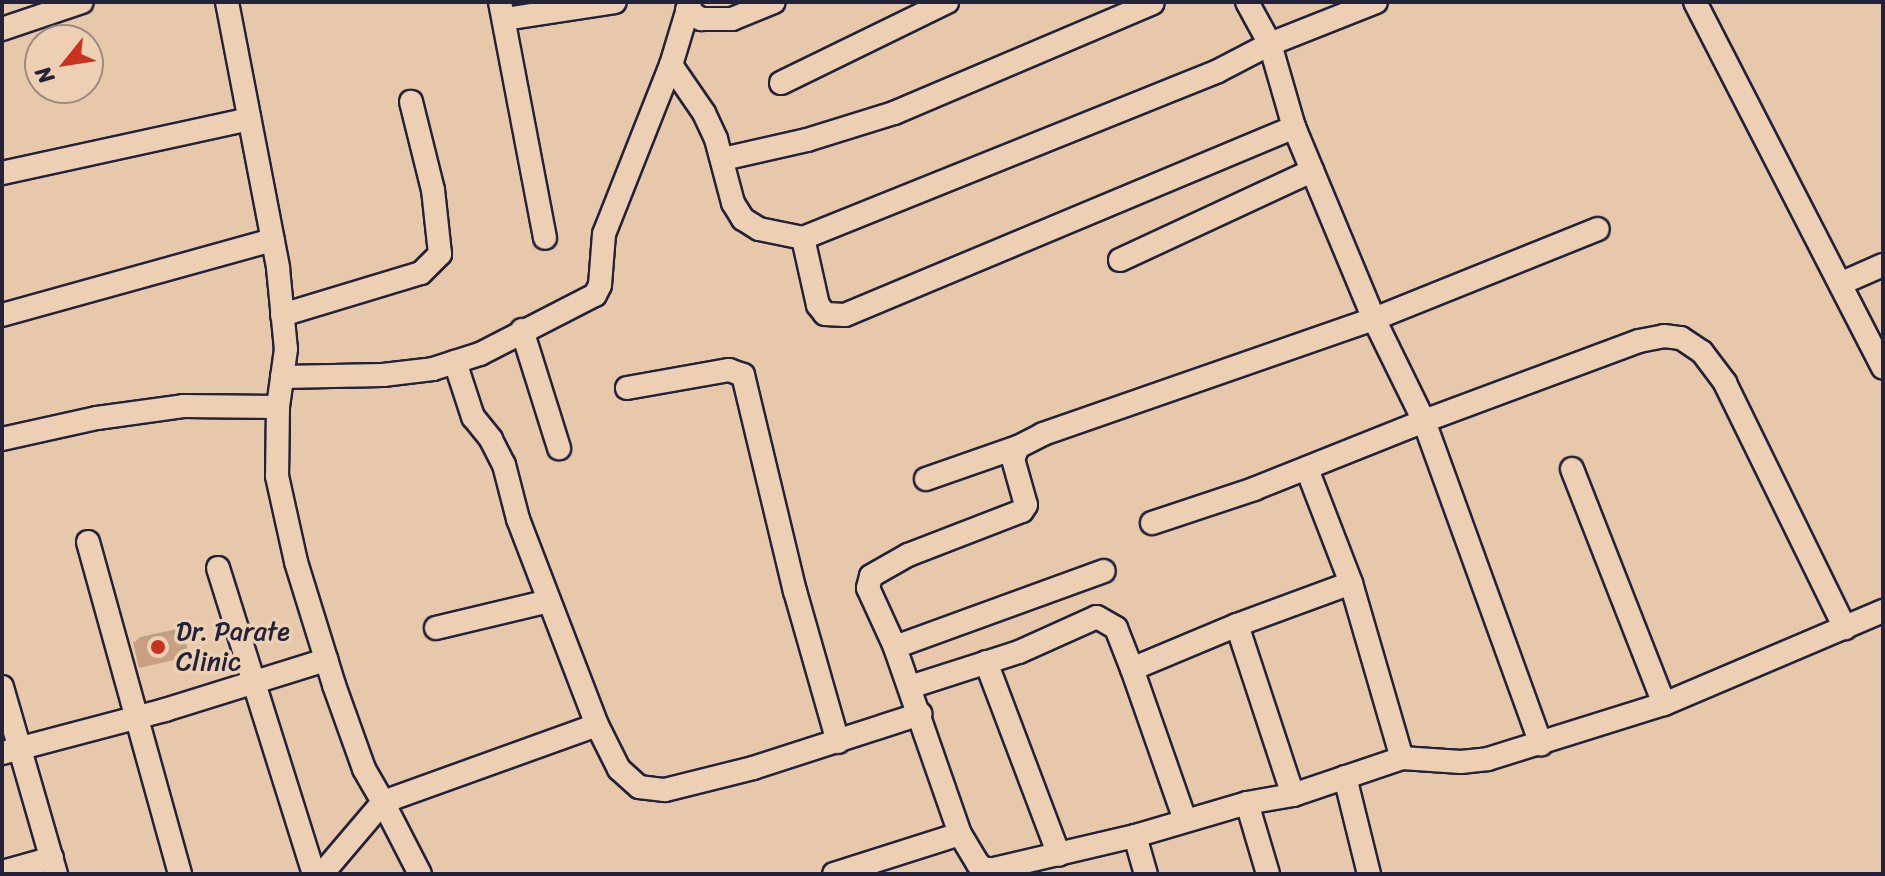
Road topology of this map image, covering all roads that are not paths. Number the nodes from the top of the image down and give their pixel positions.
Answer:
1 (82, 2) edge
2 (227, 2) edge
3 (615, 2) edge
4 (774, 2) edge
5 (947, 2) edge
6 (1247, 2) edge
7 (1376, 2) edge
8 (1695, 2) edge
9 (1153, 3) edge
10 (689, 6) edge
11 (502, 10) edge
12 (2, 29) edge
13 (1270, 44) junction
14 (671, 65) junction
15 (781, 83) dead end
16 (411, 102) dead end
17 (249, 119) junction
18 (1294, 127) junction
19 (723, 159) junction
20 (1312, 171) junction
21 (2, 173) edge
22 (1598, 229) dead end
23 (545, 238) dead end
24 (803, 238) junction
25 (273, 240) junction
26 (1120, 260) dead end
27 (1883, 265) edge
28 (1842, 283) junction
29 (2, 315) edge
30 (282, 315) junction
31 (1374, 319) junction
32 (522, 330) junction
33 (455, 362) junction
34 (1883, 368) edge
35 (282, 377) junction
36 (627, 388) dead end
37 (278, 407) junction
38 (1424, 421) junction
39 (2, 439) edge
40 (1018, 447) junction
41 (559, 448) dead end
42 (1307, 469) junction
43 (1572, 469) dead end
44 (926, 479) dead end
45 (1152, 523) dead end
46 (88, 542) dead end
47 (218, 568) dead end
48 (1104, 571) dead end
49 (1351, 583) junction
50 (549, 601) junction
51 (1883, 611) edge
52 (1237, 625) junction
53 (436, 628) dead end
54 (1845, 628) junction
55 (895, 647) junction
56 (326, 660) junction
57 (986, 662) junction
58 (1132, 669) junction
59 (256, 682) junction
60 (2, 687) edge
61 (910, 687) junction
62 (1664, 704) junction
63 (920, 714) junction
64 (134, 718) junction
65 (597, 725) junction
66 (838, 742) junction
67 (1541, 745) junction
68 (11, 751) edge
69 (1402, 758) junction
70 (1345, 777) junction
71 (1293, 795) junction
72 (383, 802) junction
73 (1247, 803) junction
74 (1185, 820) junction
75 (960, 834) junction
76 (1135, 836) junction
77 (1059, 855) junction
78 (54, 866) edge
79 (2, 872) edge
80 (180, 874) edge
81 (314, 874) edge
82 (322, 874) edge
83 (420, 874) edge
84 (834, 874) edge
85 (1146, 874) edge
86 (1268, 874) edge
87 (1369, 874) edge

1 - 12 street
2 - 17 street
3 - 11 street
4 - 10 street
5 - 15 street
6 - 13 street
7 - 13 street
8 - 28 street
9 - 19 street
10 - 14 street
11 - 23 street
13 - 18 street
13 - 24 street
14 - 19 street
14 - 32 street
16 - 30 street
17 - 21 street
17 - 25 street
18 - 20 street
18 - 24 street
19 - 24 street
20 - 26 street
20 - 31 street
22 - 31 street
25 - 29 street
25 - 30 street
27 - 28 street
28 - 34 street
30 - 35 street
31 - 38 street
31 - 40 street
32 - 33 street
32 - 41 street
33 - 35 street
33 - 50 street
35 - 37 street
36 - 66 street
37 - 39 street
37 - 56 street
38 - 42 street
38 - 54 street
38 - 67 street
40 - 44 street
40 - 55 street
42 - 45 street
42 - 49 street
43 - 62 street
46 - 64 street
47 - 59 street
48 - 55 street
49 - 52 street
49 - 69 street
50 - 53 street
50 - 65 street
51 - 54 street
52 - 58 street
52 - 71 street
54 - 62 street
55 - 61 street
56 - 59 street
56 - 72 street
57 - 58 street
57 - 61 street
57 - 77 street
58 - 74 street
59 - 64 street
59 - 81 street
60 - 68 street
61 - 63 street
62 - 67 street
63 - 66 street
63 - 75 street
64 - 68 street
64 - 80 street
65 - 66 street
65 - 72 street
67 - 69 street
68 - 78 street
69 - 70 street
70 - 71 street
70 - 87 street
71 - 73 street
72 - 82 street
72 - 83 street
73 - 74 street
73 - 86 street
74 - 76 street
75 - 77 street
75 - 84 street
76 - 77 street
76 - 85 street
78 - 79 street

